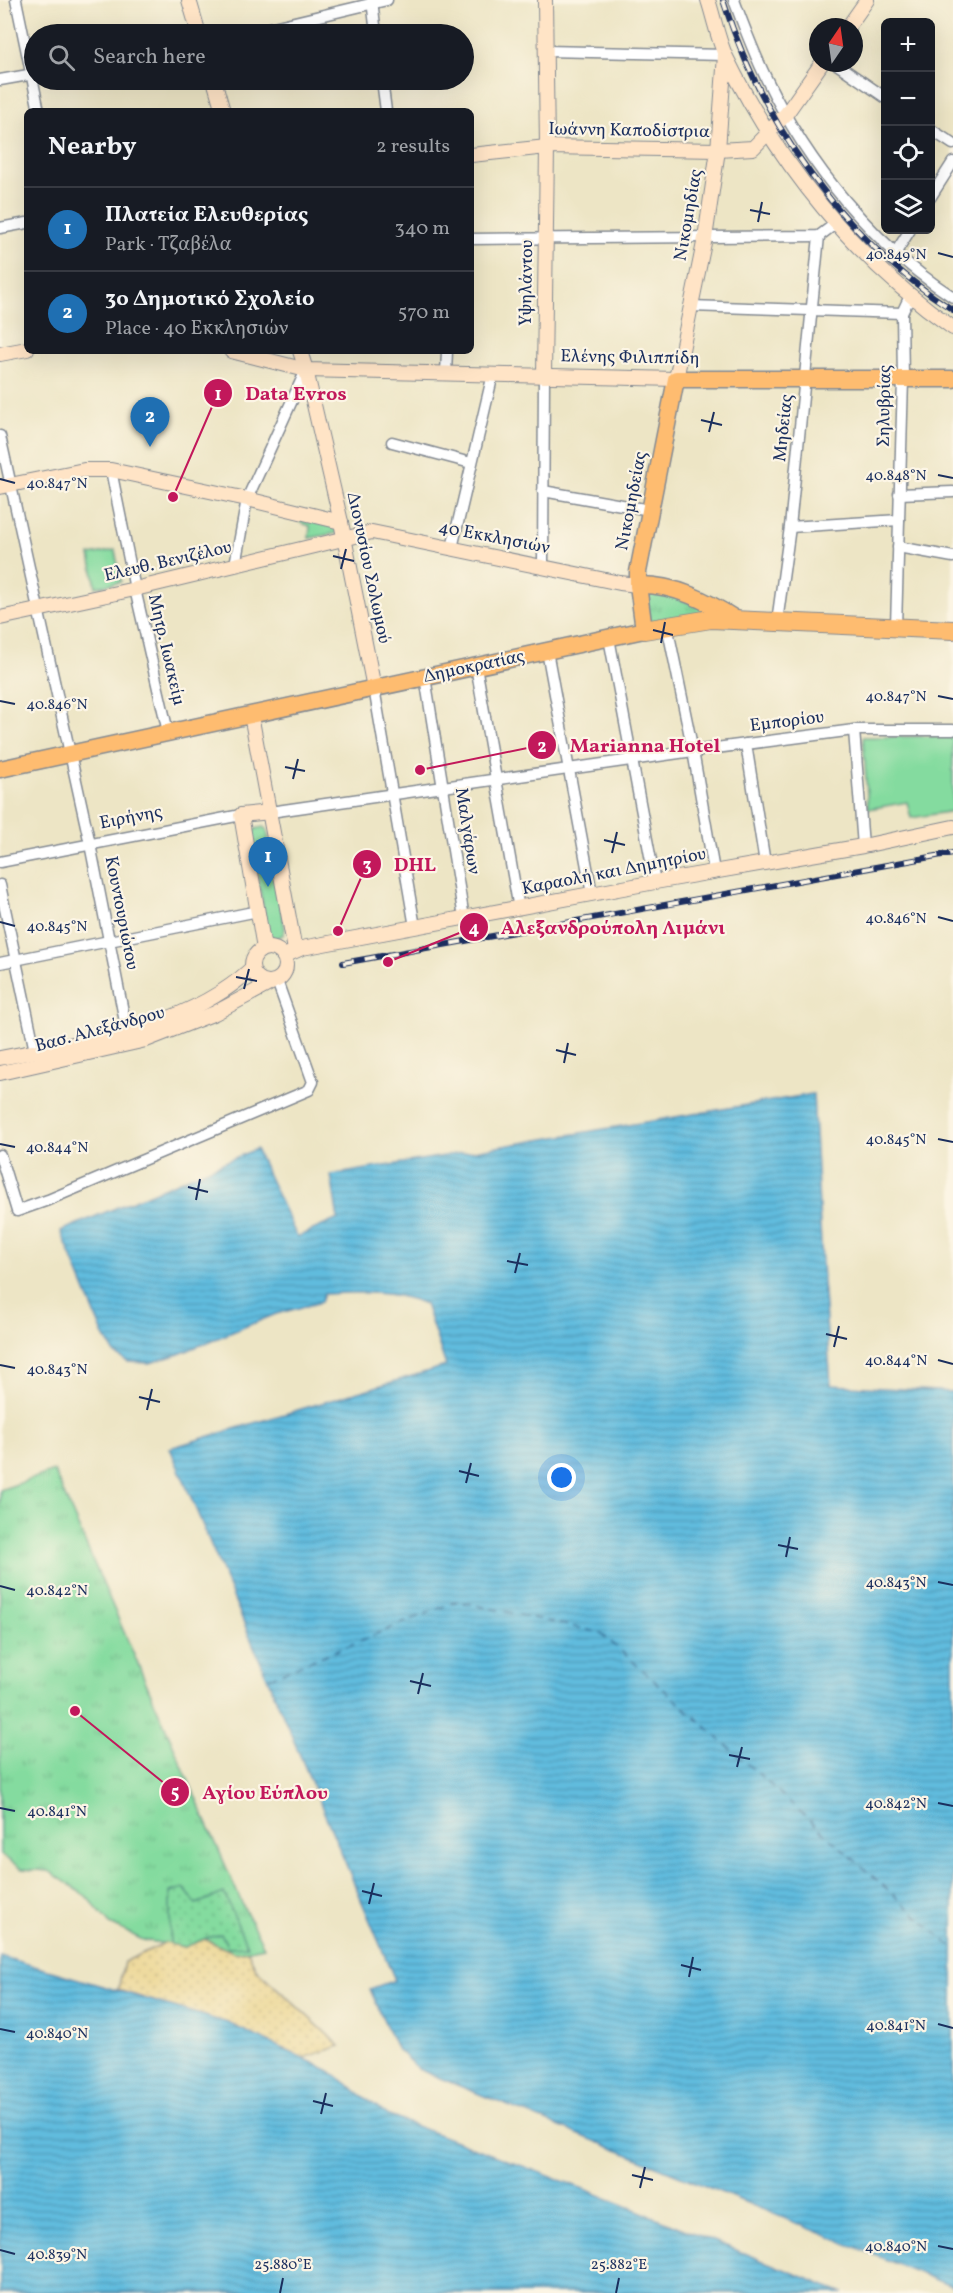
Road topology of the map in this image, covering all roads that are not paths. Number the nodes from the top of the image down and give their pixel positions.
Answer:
1 (16, 0) edge
2 (189, 0) edge
3 (387, 0) edge
4 (545, 0) edge
5 (708, 0) edge
6 (734, 0) edge
7 (867, 0) edge
8 (372, 2) edge
9 (854, 18) edge
10 (197, 24) edge
11 (284, 24) edge
12 (375, 24) edge
13 (24, 35) edge
14 (546, 51) junction
15 (725, 55) junction
16 (815, 72) edge
17 (847, 72) edge
18 (24, 76) edge
19 (0, 80) edge
20 (36, 90) edge
21 (217, 90) edge
22 (383, 90) edge
23 (881, 95) edge
24 (39, 108) edge
25 (223, 108) edge
26 (386, 108) edge
27 (777, 124) junction
28 (935, 132) edge
29 (953, 144) edge
30 (546, 147) junction
31 (718, 150) junction
32 (474, 155) edge
33 (953, 162) edge
34 (935, 190) edge
35 (24, 224) edge
36 (835, 224) junction
37 (0, 228) edge
38 (907, 234) edge
39 (819, 236) junction
40 (545, 238) junction
41 (705, 238) junction
42 (474, 239) edge
43 (896, 252) junction
44 (910, 296) junction
45 (953, 297) edge
46 (690, 306) junction
47 (812, 310) junction
48 (902, 313) junction
49 (953, 328) edge
50 (24, 350) edge
51 (0, 354) edge
52 (243, 354) edge
53 (301, 354) edge
54 (447, 354) edge
55 (306, 370) junction
56 (446, 374) junction
57 (493, 374) junction
58 (544, 376) junction
59 (676, 379) junction
60 (903, 379) junction
61 (953, 379) edge
62 (806, 380) junction
63 (0, 436) edge
64 (392, 442) dead end
65 (471, 463) junction
66 (111, 470) junction
67 (5, 486) edge
68 (543, 491) junction
69 (953, 492) edge
70 (899, 494) junction
71 (247, 499) junction
72 (650, 510) junction
73 (899, 520) junction
74 (341, 522) junction
75 (790, 527) junction
76 (344, 538) junction
77 (898, 547) junction
78 (452, 548) junction
79 (953, 558) edge
80 (234, 565) junction
81 (543, 567) junction
82 (638, 585) junction
83 (135, 589) junction
84 (39, 610) junction
85 (0, 618) edge
86 (737, 620) junction
87 (777, 622) junction
88 (667, 626) junction
89 (896, 627) junction
90 (644, 630) junction
91 (953, 630) edge
92 (609, 638) junction
93 (547, 651) junction
94 (476, 666) junction
95 (425, 677) junction
96 (374, 688) junction
97 (251, 715) junction
98 (854, 730) junction
99 (953, 730) edge
100 (168, 732) junction
101 (747, 744) junction
102 (693, 751) junction
103 (70, 753) junction
104 (632, 760) junction
105 (0, 769) edge
106 (569, 769) junction
107 (496, 780) junction
108 (443, 788) junction
109 (393, 795) junction
110 (270, 812) junction
111 (241, 815) junction
112 (953, 827) edge
113 (90, 844) junction
114 (864, 846) junction
115 (0, 862) edge
116 (765, 863) junction
117 (714, 871) junction
118 (655, 882) junction
119 (0, 885) edge
120 (592, 894) junction
121 (519, 909) junction
122 (258, 911) junction
123 (464, 918) junction
124 (415, 927) junction
125 (110, 940) junction
126 (264, 948) junction
127 (289, 953) junction
128 (15, 960) junction
129 (0, 963) edge
130 (251, 969) junction
131 (274, 982) junction
132 (128, 1037) junction
133 (35, 1052) junction
134 (0, 1059) edge
135 (0, 1073) edge
136 (0, 1155) edge

1 - 13 street
2 - 10 street
3 - 8 street
4 - 14 street, Υψηλάντου
5 - 15 street
6 - 27 street
7 - 9 street
8 - 11 street
8 - 12 street
14 - 15 street
14 - 30 street, Υψηλάντου
15 - 27 street
15 - 31 street, Νικομηδίας
16 - 27 street
17 - 23 street
18 - 19 street
20 - 24 street
21 - 25 street
22 - 26 street
27 - 31 street, Ιωάννη Καποδίστρια
27 - 36 street
27 - 43 street
28 - 29 street
30 - 31 street, Ιωάννη Καποδίστρια
30 - 32 street, Ιωάννη Καποδίστρια
30 - 40 street, Υψηλάντου
31 - 41 street, Νικομηδίας
33 - 34 street
35 - 37 street
36 - 39 street
36 - 44 street
38 - 43 street
39 - 41 street
39 - 47 street, Μηδείας
40 - 41 street
40 - 42 street
40 - 58 street, Υψηλάντου
41 - 46 street, Νικομηδίας
43 - 45 street
44 - 48 street, Σηλυβρίας
44 - 49 street
46 - 47 street
46 - 59 street, Νικομηδίας
47 - 48 street
47 - 62 street, Μηδείας
48 - 60 street, Σηλυβρίας
50 - 51 street
52 - 55 street, Ελένης Φιλιππίδη
53 - 55 street, Διονυσίου Σολωμού
54 - 56 street
55 - 56 street, Ελένης Φιλιππίδη
55 - 71 street
55 - 74 street, Διονυσίου Σολωμού
56 - 57 street, Ελένης Φιλιππίδη
57 - 58 street, Ελένης Φιλιππίδη
57 - 65 street
58 - 59 street, Ελένης Φιλιππίδη
58 - 68 street, Υψηλάντου
59 - 62 main road, Ελένης Φιλιππίδη
59 - 72 main road, Νικομηδείας
60 - 61 main road, Ελένης Φιλιππίδη
60 - 62 main road, Ελένης Φιλιππίδη
60 - 70 street, Σηλυβρίας
62 - 75 street, Μηδείας
63 - 67 street, Κουντουριώτου
64 - 65 street
65 - 78 street
66 - 67 street
66 - 71 street
66 - 83 street, Μητρ. Ιωακείμ
67 - 84 street, Κουντουριώτου
68 - 72 street
68 - 81 street, Υψηλάντου
69 - 70 street
70 - 73 street, Σηλυβρίας
71 - 74 street
71 - 80 street
72 - 82 main road, Νικομηδείας
73 - 75 street
73 - 77 street, Σηλυβρίας
74 - 76 street, Διονυσίου Σολωμού
75 - 87 street, Μηδείας
76 - 78 street, 40 Εκκλησιών
76 - 80 street, Ελευθ. Βενιζέλου
76 - 96 street, Διονυσίου Σολωμού
77 - 79 street
77 - 89 street, Σηλυβρίας
78 - 81 street, 40 Εκκλησιών
80 - 83 street, Ελευθ. Βενιζέλου
81 - 82 street, 40 Εκκλησιών
82 - 86 main road
82 - 90 main road, Νικομηδείας
83 - 84 street, Ελευθ. Βενιζέλου
83 - 100 street, Μητρ. Ιωακείμ
84 - 85 street, Ελευθ. Βενιζέλου
84 - 103 street, Κουντουριώτου
86 - 87 highway, Δημοκρατίας
86 - 88 highway, Δημοκρατίας
87 - 89 highway, Δημοκρατίας
88 - 90 highway, Δημοκρατίας
88 - 102 street
89 - 91 highway, Δημοκρατίας
90 - 92 main road, Δημοκρατίας
92 - 93 main road, Δημοκρατίας
92 - 104 street
93 - 94 main road, Δημοκρατίας
93 - 106 street
94 - 95 main road, Δημοκρατίας
94 - 107 street
95 - 96 main road, Δημοκρατίας
95 - 108 street, Μαλγάρων
96 - 97 main road, Δημοκρατίας
96 - 109 street
97 - 100 main road, Δημοκρατίας
97 - 110 street
98 - 99 street, Εμπορίου
98 - 101 street, Εμπορίου
98 - 114 street
100 - 103 main road, Δημοκρατίας
101 - 102 street, Εμπορίου
101 - 116 street
102 - 104 street, Εμπορίου
102 - 117 street
103 - 105 main road, Δημοκρατίας
103 - 113 street, Κουντουριώτου
104 - 106 street, Εμπορίου
104 - 118 street
106 - 107 street, Εμπορίου
106 - 120 street
107 - 108 street, Εμπορίου
107 - 121 street
108 - 109 street, Εμπορίου
108 - 123 street, Μαλγάρων
109 - 110 street, Εμπορίου
109 - 124 street
110 - 111 street, Ειρήνης
110 - 127 street
111 - 113 street, Ειρήνης
111 - 122 street
112 - 114 street, Καραολή και Δημητρίου
113 - 115 street, Ειρήνης
113 - 125 street, Κουντουριώτου
114 - 116 street, Καραολή και Δημητρίου
116 - 117 street, Καραολή και Δημητρίου
117 - 118 street, Καραολή και Δημητρίου
118 - 120 street, Καραολή και Δημητρίου
119 - 128 street
120 - 121 street, Καραολή και Δημητρίου
121 - 123 street, Καραολή και Δημητρίου
122 - 125 street
122 - 126 street
123 - 124 street, Καραολή και Δημητρίου
124 - 127 street, Καραολή και Δημητρίου
125 - 128 street
125 - 132 street, Κουντουριώτου
126 - 127 street
126 - 130 street
127 - 131 street
128 - 129 street
128 - 133 street
130 - 131 street
130 - 132 street, Βασ. Αλεξάνδρου
131 - 132 street, Βασ. Αλεξάνδρου
131 - 136 street
132 - 133 street, Βασ. Αλεξάνδρου
132 - 135 street, Βασ. Αλεξάνδρου
133 - 134 street, Βασ. Αλεξάνδρου

